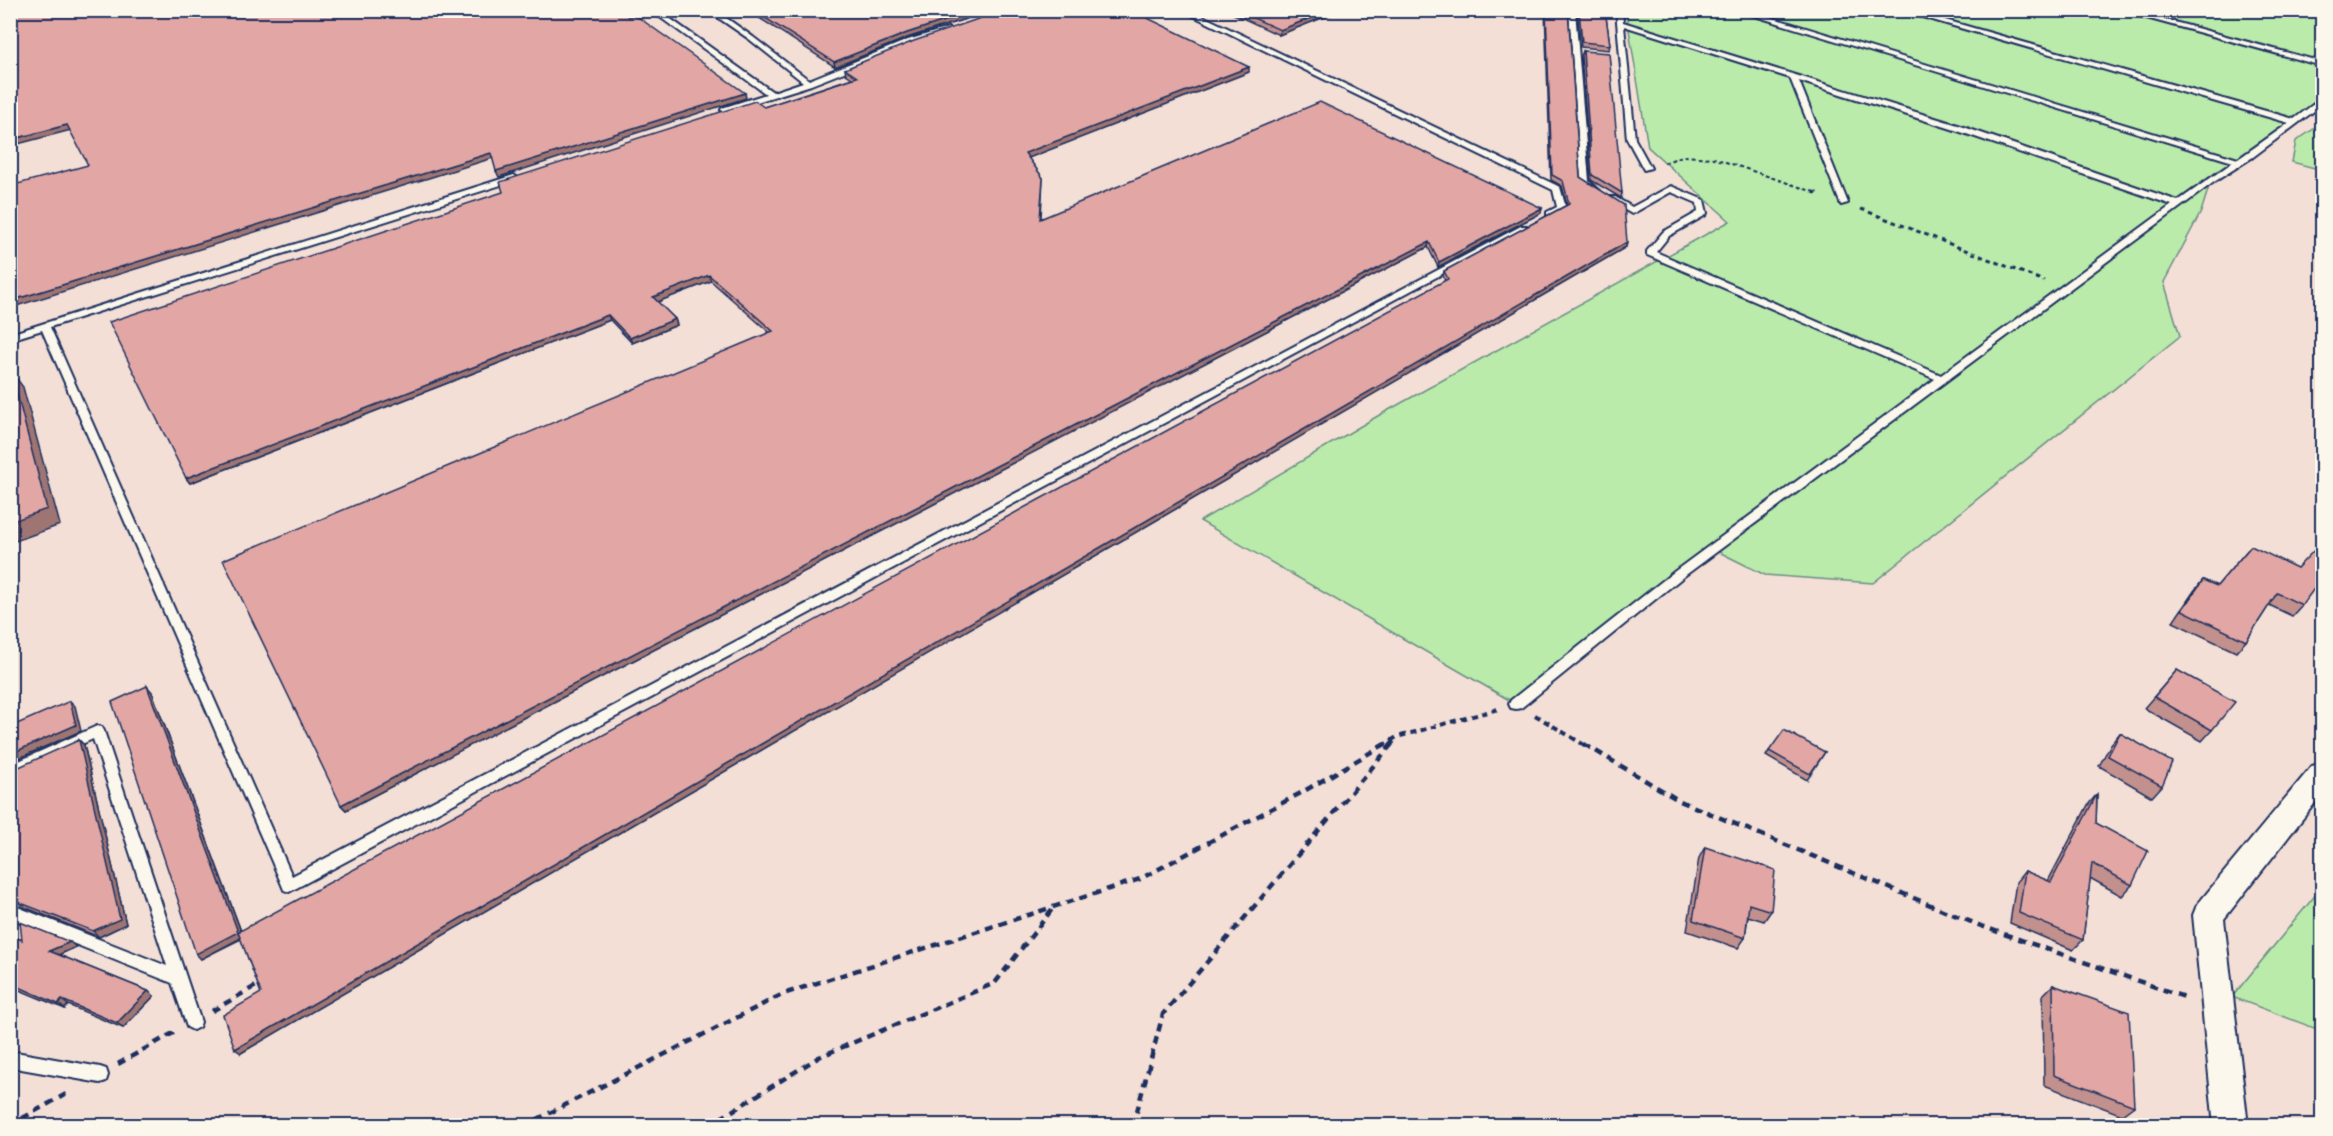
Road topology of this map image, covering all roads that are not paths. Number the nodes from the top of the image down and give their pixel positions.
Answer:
1 (653, 10) edge
2 (710, 10) edge
3 (1184, 10) edge
4 (1572, 10) edge
5 (1619, 10) edge
6 (1738, 10) edge
7 (1901, 10) edge
8 (2120, 10) edge
9 (1620, 23) junction
10 (955, 28) edge
11 (1575, 51) junction
12 (1587, 52) edge
13 (1611, 54) edge
14 (1622, 55) junction
15 (2322, 64) edge
16 (1794, 78) junction
17 (808, 83) junction
18 (772, 95) junction
19 (2322, 102) edge
20 (718, 113) edge
21 (2295, 122) junction
22 (2240, 162) junction
23 (1647, 168) road end
24 (525, 174) edge
25 (1844, 203) road end
26 (2179, 204) junction
27 (45, 326) junction
28 (10, 337) edge
29 (1942, 379) junction
30 (1516, 704) road end
31 (10, 771) edge
32 (2322, 774) edge
33 (10, 911) edge
34 (178, 978) junction
35 (193, 1022) road end
36 (10, 1059) edge
37 (100, 1075) road end
38 (2231, 1125) edge

1 - 18 lane
2 - 17 lane
3 - 27 lane
4 - 11 lane
5 - 9 lane
6 - 22 lane
7 - 21 lane
8 - 15 lane
9 - 14 lane
9 - 16 lane
10 - 17 lane
11 - 12 lane
11 - 29 lane
13 - 14 lane
14 - 23 lane
16 - 25 lane
16 - 26 lane
17 - 18 lane
18 - 20 lane
19 - 21 lane
21 - 22 lane
22 - 26 lane
24 - 27 lane
26 - 29 lane
27 - 28 lane
29 - 30 lane
31 - 34 lane
32 - 38 street
33 - 34 lane
34 - 35 lane
36 - 37 lane

